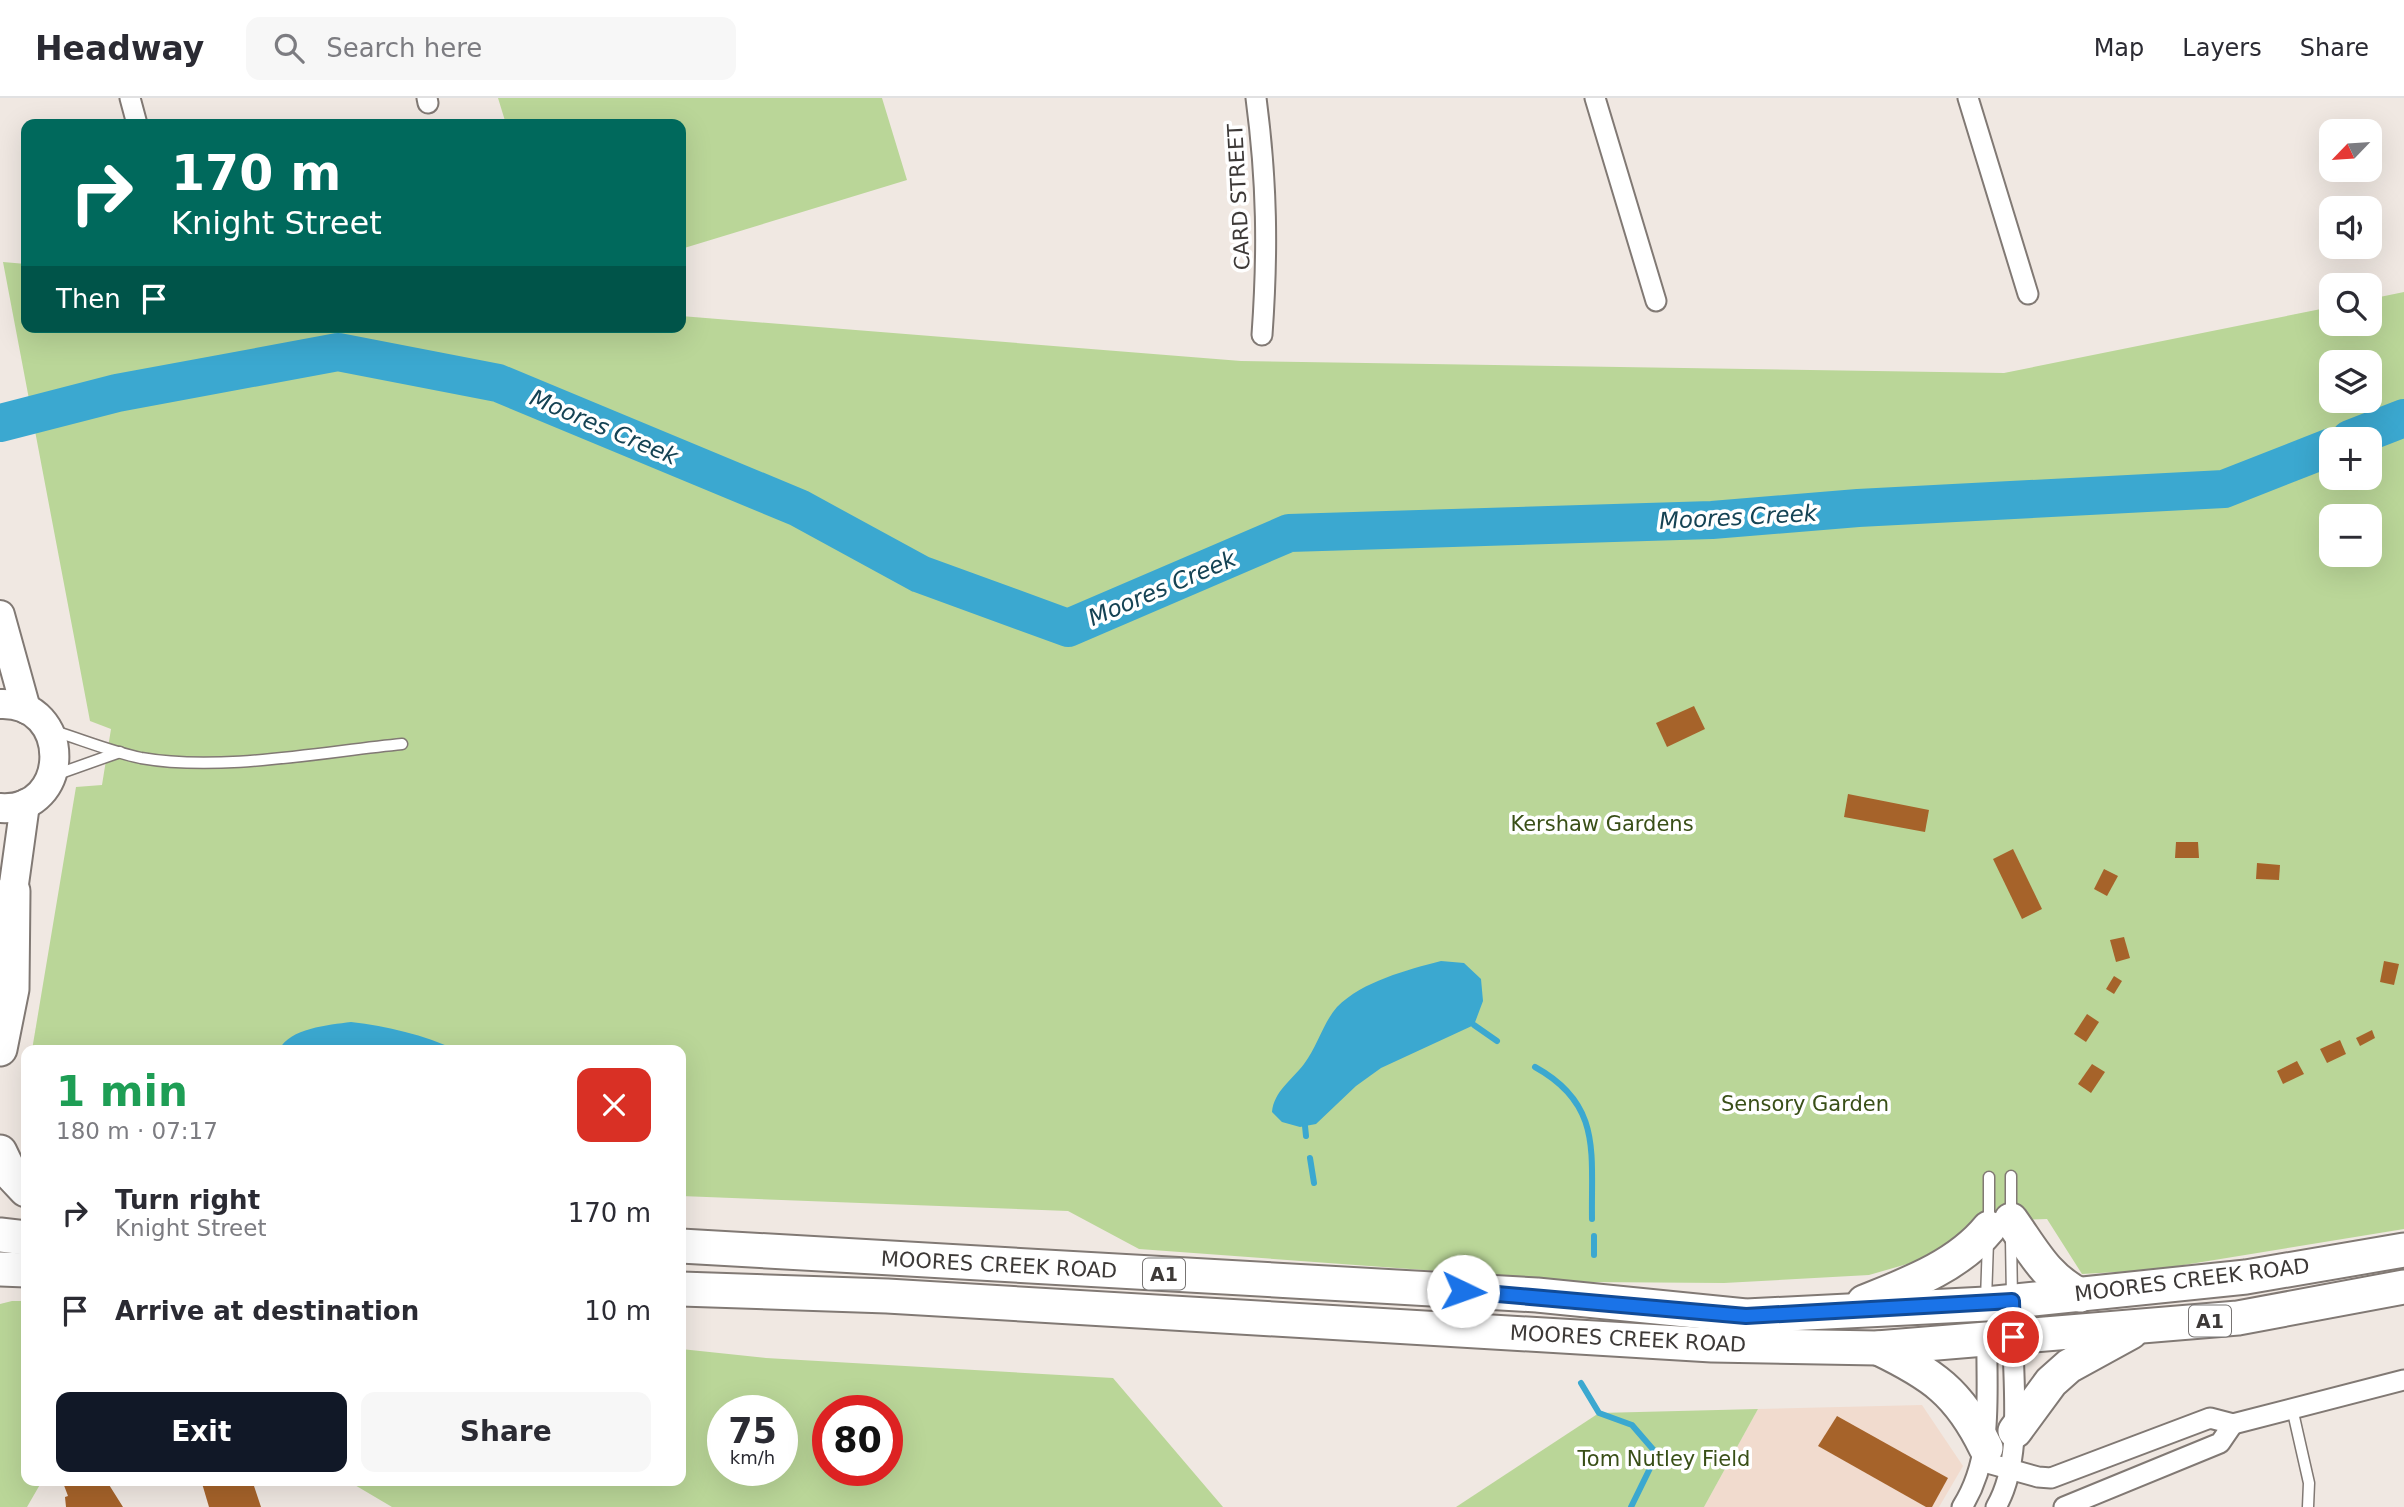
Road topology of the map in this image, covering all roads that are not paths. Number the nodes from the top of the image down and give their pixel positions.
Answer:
1 (130, 98) edge
2 (1256, 98) edge
3 (1595, 98) edge
4 (1968, 98) edge
5 (136, 119) edge
6 (2028, 295) dead end
7 (1656, 301) dead end
8 (1262, 335) dead end
9 (0, 615) edge
10 (13, 707) edge
11 (48, 729) junction
12 (402, 744) dead end
13 (121, 752) junction
14 (52, 776) junction
15 (13, 806) edge
16 (13, 891) junction
17 (0, 979) edge
18 (0, 1049) edge
19 (0, 1152) edge
20 (2011, 1176) dead end
21 (1989, 1177) dead end
22 (21, 1185) edge
23 (0, 1197) edge
24 (21, 1199) edge
25 (2000, 1224) junction
26 (0, 1235) edge
27 (21, 1237) edge
28 (686, 1246) edge
29 (2404, 1250) edge
30 (0, 1269) edge
31 (21, 1270) edge
32 (2404, 1287) edge
33 (686, 1289) edge
34 (2080, 1294) junction
35 (1999, 1303) junction
36 (1843, 1311) junction
37 (2140, 1328) junction
38 (2000, 1338) junction
39 (1878, 1348) junction
40 (2404, 1380) edge
41 (2292, 1408) junction
42 (2233, 1424) junction
43 (2015, 1432) junction
44 (1993, 1459) junction
45 (1968, 1499) edge
46 (2003, 1505) edge
47 (2064, 1507) edge
48 (2308, 1507) edge

1 - 5 street
2 - 8 street, CARD STREET
3 - 7 street
4 - 6 street
9 - 10 main road
10 - 11 main road
11 - 13 lane
11 - 14 main road
12 - 13 lane
13 - 14 lane
14 - 15 main road
15 - 16 main road
16 - 17 main road
16 - 18 highway
19 - 22 highway
20 - 25 lane
21 - 25 lane
23 - 24 highway
25 - 34 highway
25 - 35 lane
25 - 35 lane
25 - 36 highway
26 - 27 highway
28 - 36 highway, MOORES CREEK ROAD / A1
29 - 34 highway, MOORES CREEK ROAD / A1
30 - 31 highway
32 - 37 highway, MOORES CREEK ROAD / A1
33 - 39 highway, MOORES CREEK ROAD / A1
34 - 35 highway, MOORES CREEK ROAD / A1
35 - 36 highway, MOORES CREEK ROAD / A1
35 - 38 highway
37 - 38 highway, MOORES CREEK ROAD / A1
37 - 43 highway
38 - 39 highway, MOORES CREEK ROAD / A1
38 - 43 street
38 - 44 street
39 - 44 highway
40 - 41 street
41 - 42 street
41 - 48 lane
42 - 44 street
42 - 47 street
43 - 44 street
44 - 45 street
44 - 46 street
45 - 46 street

